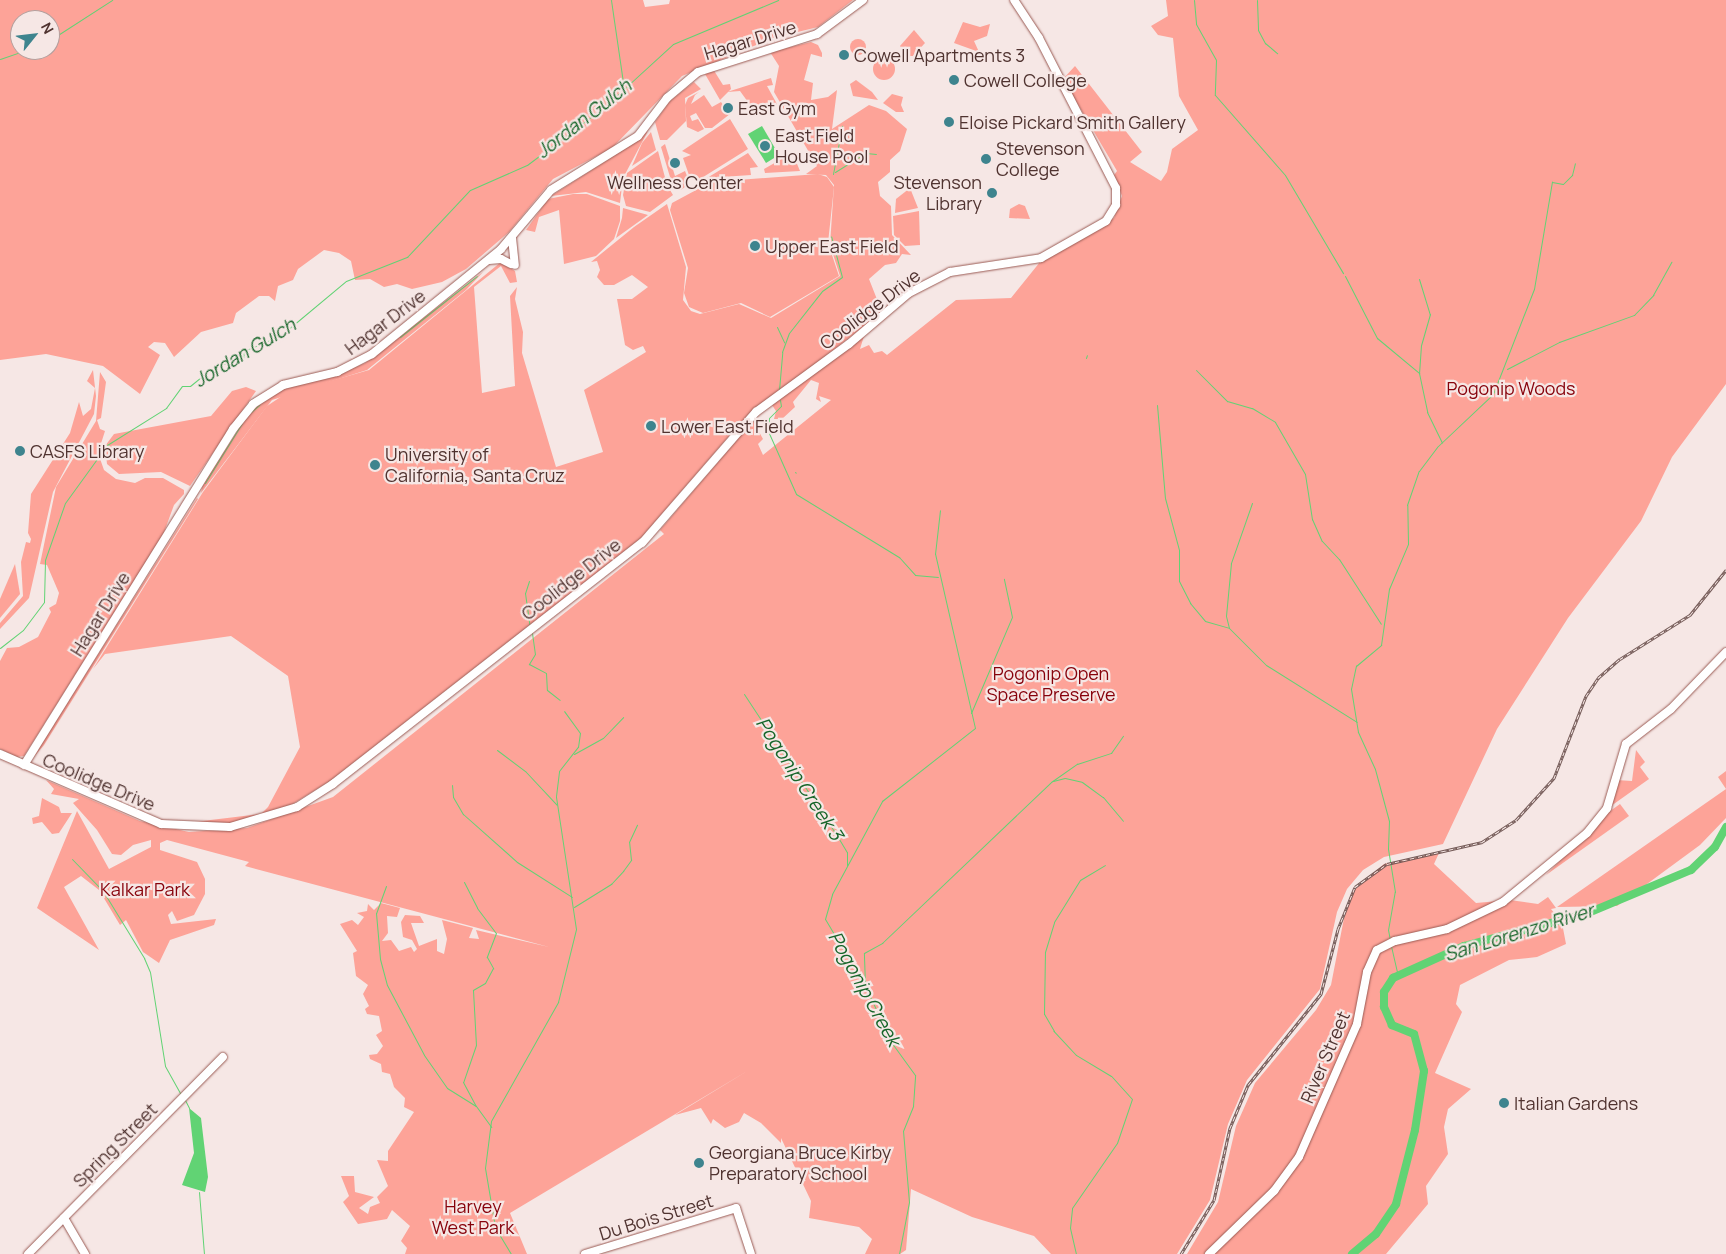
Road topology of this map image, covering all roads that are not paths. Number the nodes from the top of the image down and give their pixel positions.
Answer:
1 (863, 0) edge
2 (1014, 0) edge
3 (512, 238) junction
4 (501, 249) junction
5 (489, 260) junction
6 (511, 262) junction
7 (1726, 652) edge
8 (0, 754) edge
9 (24, 765) junction
10 (223, 1057) dead end
11 (64, 1218) junction
12 (28, 1254) edge
13 (85, 1254) edge
14 (585, 1254) edge
15 (751, 1254) edge
16 (1209, 1254) edge

1 - 3 main road, Hagar Drive
2 - 9 main road, Coolidge Drive
3 - 4 main road, Hagar Drive
3 - 6 main road
4 - 5 main road, Hagar Drive
4 - 6 main road
5 - 6 main road
5 - 9 main road, Hagar Drive
7 - 16 main road, River Street
8 - 9 main road, Coolidge Drive
10 - 11 main road, Spring Street
11 - 12 main road, Spring Street
11 - 13 main road
14 - 15 main road, Du Bois Street

